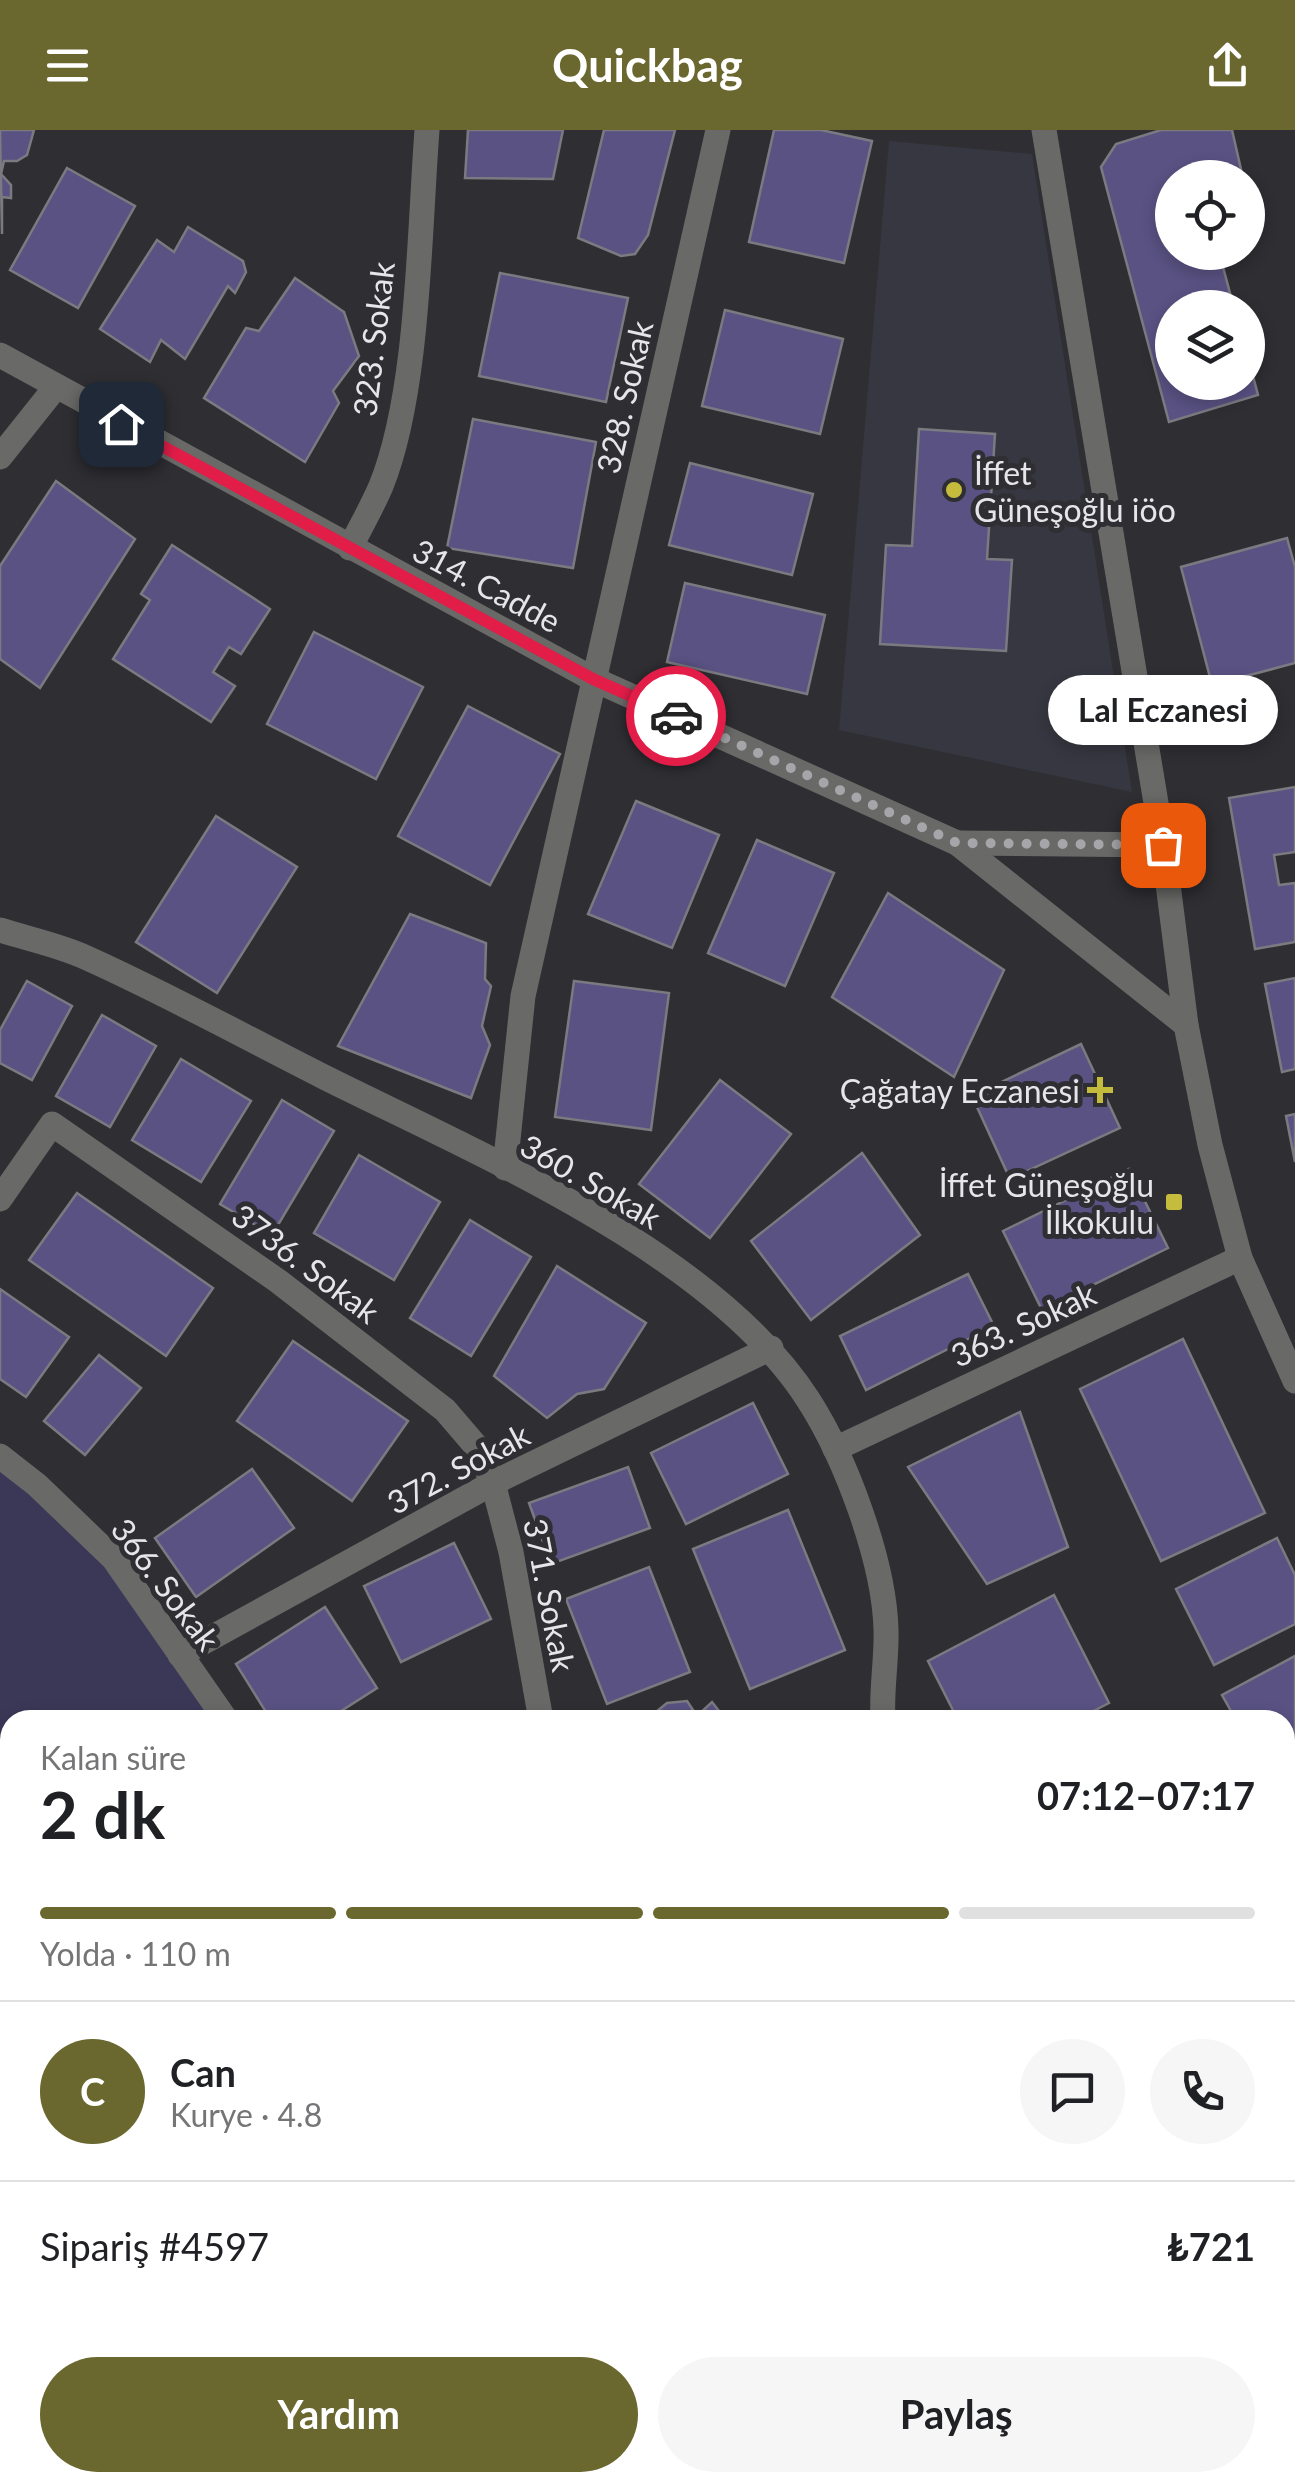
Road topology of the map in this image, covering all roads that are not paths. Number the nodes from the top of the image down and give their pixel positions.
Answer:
1 (426, 130) edge
2 (718, 130) edge
3 (1044, 130) edge
4 (0, 355) edge
5 (55, 388) junction
6 (0, 457) edge
7 (350, 548) junction
8 (593, 679) junction
9 (957, 843) junction
10 (1163, 845) junction
11 (0, 930) edge
12 (1186, 1025) junction
13 (505, 1168) junction
14 (0, 1199) edge
15 (1240, 1258) junction
16 (771, 1348) junction
17 (1295, 1381) edge
18 (835, 1449) junction
19 (0, 1456) edge
20 (493, 1483) junction
21 (180, 1655) junction
22 (219, 1710) edge
23 (540, 1710) edge
24 (883, 1710) edge

1 - 7 street, 323. Sokak
2 - 8 street, 328. Sokak
3 - 10 street
4 - 5 street, 314. Cadde
5 - 6 street
5 - 7 street, 314. Cadde
7 - 8 street, 314. Cadde
8 - 9 street, 314. Cadde
8 - 13 street, 328. Sokak
9 - 10 street
9 - 12 street
10 - 12 street
11 - 13 street, 360. Sokak
12 - 15 street
13 - 16 street, 360. Sokak
14 - 20 street, 3736. Sokak
15 - 17 street
15 - 18 street, 363. Sokak
16 - 18 street, 360. Sokak
16 - 20 street, 372. Sokak
18 - 24 street, 360. Sokak
19 - 21 street, 366. Sokak
20 - 21 street, 372. Sokak
20 - 23 street, 371. Sokak
21 - 22 street, 366. Sokak

